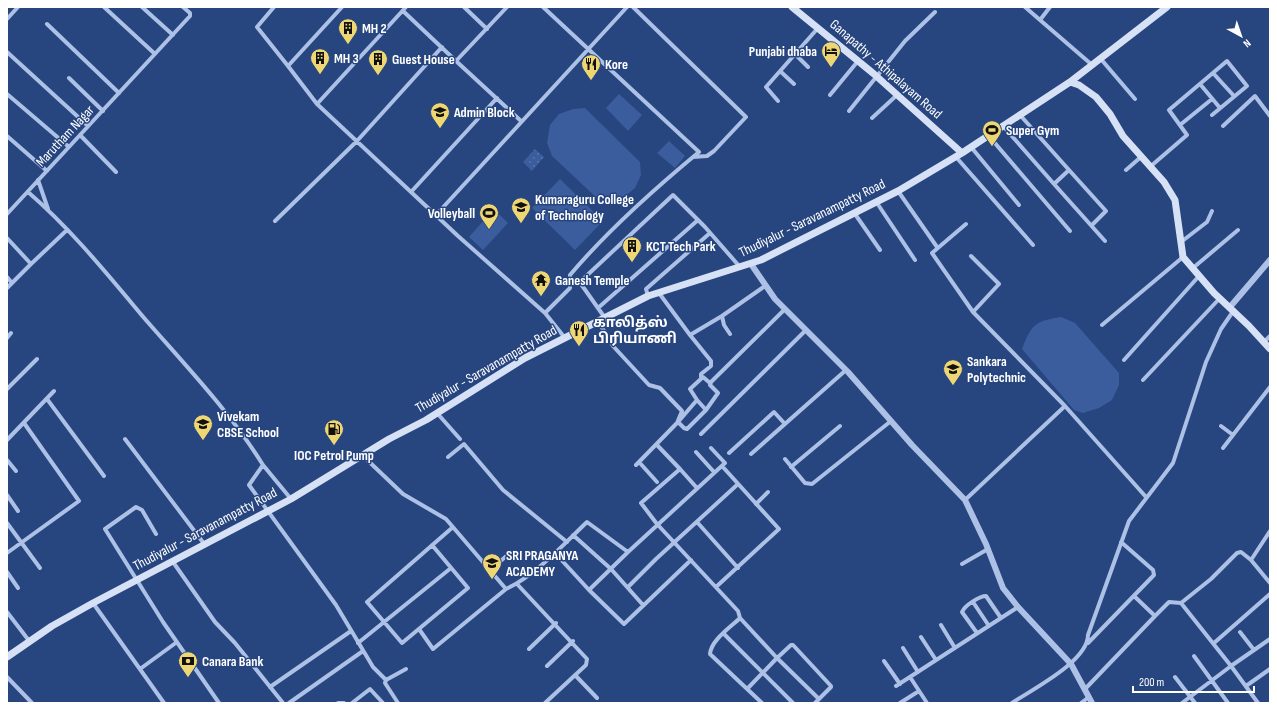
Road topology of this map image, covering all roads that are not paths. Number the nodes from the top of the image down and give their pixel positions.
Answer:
1 (18, 7) edge
2 (104, 7) edge
3 (142, 7) edge
4 (183, 7) edge
5 (274, 7) edge
6 (342, 7) edge
7 (464, 7) edge
8 (507, 7) edge
9 (543, 7) edge
10 (628, 7) edge
11 (633, 7) edge
12 (792, 7) edge
13 (1025, 7) edge
14 (1050, 7) edge
15 (1167, 7) edge
16 (404, 9) edge
17 (935, 12) dead end
18 (7, 19) edge
19 (1040, 20) junction
20 (47, 24) dead end
21 (818, 27) junction
22 (487, 29) junction
23 (173, 35) junction
24 (442, 47) junction
25 (589, 49) junction
26 (7, 52) edge
27 (155, 54) junction
28 (795, 54) junction
29 (1099, 58) junction
30 (456, 61) junction
31 (858, 61) junction
32 (1091, 64) junction
33 (288, 66) junction
34 (808, 67) dead end
35 (780, 71) junction
36 (1213, 73) junction
37 (876, 76) junction
38 (69, 78) dead end
39 (1070, 82) junction
40 (794, 84) dead end
41 (1200, 84) junction
42 (119, 93) junction
43 (7, 94) edge
44 (830, 95) dead end
45 (897, 95) junction
46 (1234, 96) junction
47 (496, 98) junction
48 (1135, 99) dead end
49 (1212, 99) junction
50 (778, 100) dead end
51 (317, 104) junction
52 (1220, 108) junction
53 (103, 111) junction
54 (850, 111) dead end
55 (1020, 115) junction
56 (1212, 115) dead end
57 (1270, 116) edge
58 (872, 118) dead end
59 (521, 121) junction
60 (1180, 125) junction
61 (88, 126) junction
62 (1003, 126) junction
63 (1222, 126) dead end
64 (80, 135) junction
65 (7, 136) edge
66 (988, 136) junction
67 (357, 140) junction
68 (69, 147) junction
69 (971, 147) junction
70 (699, 152) junction
71 (959, 155) junction
72 (694, 156) junction
73 (701, 156) junction
74 (1142, 156) junction
75 (1151, 166) junction
76 (1069, 170) junction
77 (1126, 170) dead end
78 (46, 171) junction
79 (116, 172) dead end
80 (38, 180) junction
81 (1054, 184) junction
82 (898, 191) junction
83 (28, 192) junction
84 (411, 192) junction
85 (877, 203) junction
86 (1019, 205) dead end
87 (48, 209) junction
88 (1212, 211) dead end
89 (7, 214) edge
90 (855, 214) junction
91 (436, 215) junction
92 (698, 220) junction
93 (275, 221) dead end
94 (966, 224) dead end
95 (1092, 225) junction
96 (67, 230) junction
97 (1238, 230) dead end
98 (1070, 231) dead end
99 (710, 233) junction
100 (7, 238) edge
101 (1105, 240) dead end
102 (1181, 242) junction
103 (1033, 245) dead end
104 (937, 247) junction
105 (880, 250) dead end
106 (971, 256) dead end
107 (1183, 257) junction
108 (915, 260) dead end
109 (1270, 260) edge
110 (31, 264) junction
111 (751, 264) junction
112 (740, 267) junction
113 (1193, 268) junction
114 (1199, 276) junction
115 (7, 277) edge
116 (12, 283) junction
117 (765, 286) junction
118 (7, 288) edge
119 (658, 292) junction
120 (648, 296) junction
121 (1221, 298) junction
122 (598, 308) junction
123 (785, 309) junction
124 (1232, 309) junction
125 (973, 312) junction
126 (545, 313) junction
127 (722, 316) junction
128 (605, 318) junction
129 (598, 322) junction
130 (1102, 325) dead end
131 (806, 330) junction
132 (11, 333) dead end
133 (730, 334) dead end
134 (690, 335) junction
135 (1270, 336) edge
136 (7, 338) edge
137 (565, 338) junction
138 (1264, 342) junction
139 (1270, 349) edge
140 (37, 359) dead end
141 (1124, 360) dead end
142 (846, 370) junction
143 (701, 377) junction
144 (1143, 380) dead end
145 (710, 383) junction
146 (1270, 387) edge
147 (7, 389) edge
148 (54, 391) dead end
149 (47, 399) junction
150 (697, 400) junction
151 (1065, 406) junction
152 (706, 410) junction
153 (437, 413) junction
154 (891, 421) junction
155 (24, 423) junction
156 (785, 424) junction
157 (840, 426) dead end
158 (1221, 426) dead end
159 (700, 434) dead end
160 (1233, 435) junction
161 (125, 439) dead end
162 (460, 439) dead end
163 (7, 440) edge
164 (657, 445) junction
165 (711, 448) dead end
166 (1223, 448) dead end
167 (696, 452) dead end
168 (730, 453) dead end
169 (751, 454) dead end
170 (362, 455) junction
171 (448, 457) dead end
172 (785, 459) dead end
173 (7, 460) edge
174 (263, 465) junction
175 (722, 466) junction
176 (791, 467) junction
177 (680, 469) junction
178 (16, 471) dead end
179 (714, 472) junction
180 (104, 476) dead end
181 (657, 482) dead end
182 (738, 484) junction
183 (697, 488) junction
184 (768, 492) dead end
185 (7, 495) edge
186 (1146, 497) junction
187 (291, 499) junction
188 (965, 500) junction
189 (756, 504) junction
190 (18, 510) dead end
191 (268, 511) junction
192 (696, 522) junction
193 (7, 523) edge
194 (657, 524) junction
195 (453, 527) junction
196 (1270, 531) edge
197 (156, 534) dead end
198 (574, 535) junction
199 (567, 542) junction
200 (674, 542) junction
201 (1121, 542) junction
202 (21, 543) junction
203 (205, 545) junction
204 (432, 545) junction
205 (988, 549) junction
206 (628, 552) junction
207 (510, 553) dead end
208 (554, 553) junction
209 (7, 554) edge
210 (691, 560) junction
211 (1251, 560) junction
212 (173, 562) junction
213 (962, 564) dead end
214 (40, 568) dead end
215 (451, 568) junction
216 (738, 568) junction
217 (611, 569) junction
218 (490, 570) junction
219 (7, 572) edge
220 (137, 580) junction
221 (1270, 583) edge
222 (517, 584) junction
223 (628, 587) junction
224 (18, 588) dead end
225 (716, 588) junction
226 (506, 589) junction
227 (589, 590) junction
228 (1270, 594) edge
229 (1134, 596) junction
230 (973, 602) junction
231 (1181, 602) junction
232 (93, 603) junction
233 (643, 606) junction
234 (1018, 607) junction
235 (7, 612) edge
236 (1154, 616) junction
237 (740, 618) junction
238 (1001, 618) junction
239 (385, 623) junction
240 (556, 624) junction
241 (941, 625) dead end
242 (989, 626) junction
243 (420, 629) junction
244 (351, 631) junction
245 (1240, 632) dead end
246 (977, 633) junction
247 (724, 634) junction
248 (921, 637) dead end
249 (1270, 638) edge
250 (572, 641) junction
251 (30, 642) junction
252 (177, 642) junction
253 (358, 643) junction
254 (1088, 643) junction
255 (1214, 643) junction
256 (903, 648) dead end
257 (955, 648) junction
258 (529, 649) dead end
259 (1254, 650) junction
260 (363, 651) junction
261 (1194, 656) dead end
262 (7, 657) edge
263 (777, 658) junction
264 (936, 660) junction
265 (884, 661) dead end
266 (1071, 664) junction
267 (547, 666) dead end
268 (1231, 666) junction
269 (140, 669) junction
270 (406, 669) dead end
271 (1270, 669) edge
272 (918, 672) junction
273 (762, 673) junction
274 (574, 675) junction
275 (7, 677) edge
276 (910, 677) junction
277 (1176, 677) dead end
278 (386, 680) junction
279 (1211, 681) junction
280 (1246, 686) junction
281 (270, 687) junction
282 (749, 687) dead end
283 (1086, 688) junction
284 (919, 691) junction
285 (1089, 697) junction
286 (1190, 697) junction
287 (597, 698) dead end
288 (819, 699) junction
289 (32, 703) edge
290 (164, 703) edge
291 (218, 703) edge
292 (283, 703) edge
293 (289, 703) edge
294 (338, 703) edge
295 (344, 703) edge
296 (352, 703) edge
297 (383, 703) edge
298 (398, 703) edge
299 (545, 703) edge
300 (762, 703) edge
301 (793, 703) edge
302 (815, 703) edge
303 (900, 703) edge
304 (927, 703) edge
305 (1012, 703) edge
306 (1081, 703) edge
307 (1092, 703) edge
308 (1182, 703) edge
309 (1195, 703) edge
310 (1228, 703) edge
311 (1258, 703) edge

1 - 18 street
2 - 27 street
3 - 23 street
4 - 23 street, Marutham Nagar
5 - 33 street
6 - 33 street
7 - 22 street
8 - 22 street
9 - 25 street
10 - 25 street
11 - 73 street
12 - 21 main road, Ganapathy - Athipalayam Road
13 - 19 street
14 - 19 street
15 - 29 main road, Thudiyalur - Saravanampatty Road
16 - 24 street
16 - 51 street
17 - 37 street
19 - 32 street
20 - 42 street
21 - 28 street
21 - 31 main road, Ganapathy - Athipalayam Road
22 - 30 street
23 - 27 street, Marutham Nagar
24 - 30 street
24 - 67 street
25 - 59 street
25 - 70 street
26 - 61 street
27 - 42 street, Marutham Nagar
28 - 34 street
28 - 35 street
29 - 32 main road, Thudiyalur - Saravanampatty Road
29 - 48 street
30 - 47 street
31 - 37 main road, Ganapathy - Athipalayam Road
31 - 44 street
32 - 39 main road, Thudiyalur - Saravanampatty Road
33 - 51 street
35 - 40 street
35 - 50 street
36 - 41 street
36 - 46 street
36 - 46 street
37 - 45 main road, Ganapathy - Athipalayam Road
37 - 54 street
38 - 53 street
39 - 55 main road, Thudiyalur - Saravanampatty Road
39 - 74 main road
41 - 49 street
41 - 60 street
42 - 53 street, Marutham Nagar
43 - 68 street
45 - 58 street
45 - 71 main road, Ganapathy - Athipalayam Road
46 - 52 street
47 - 59 street
47 - 84 street
49 - 52 street
49 - 60 street
51 - 67 street
52 - 56 street
53 - 61 street, Marutham Nagar
55 - 62 main road, Thudiyalur - Saravanampatty Road
55 - 76 street
57 - 63 street
59 - 91 street
60 - 75 street
61 - 64 street, Marutham Nagar
62 - 66 main road, Thudiyalur - Saravanampatty Road
62 - 81 street
64 - 68 street, Marutham Nagar
64 - 79 street
65 - 78 street
66 - 69 main road, Thudiyalur - Saravanampatty Road
66 - 98 street
67 - 84 street
67 - 93 street
68 - 78 street, Marutham Nagar
69 - 71 main road, Thudiyalur - Saravanampatty Road
69 - 86 street
70 - 72 street
70 - 73 street
71 - 82 main road, Thudiyalur - Saravanampatty Road
71 - 103 street
72 - 73 street
72 - 126 street
74 - 75 main road
74 - 77 street
75 - 102 main road
76 - 81 street
76 - 95 street
78 - 80 street, Marutham Nagar
80 - 83 street, Marutham Nagar
80 - 87 street
81 - 95 street
82 - 85 main road, Thudiyalur - Saravanampatty Road
82 - 104 street
83 - 87 street
83 - 89 street, Marutham Nagar
84 - 91 street
85 - 90 main road, Thudiyalur - Saravanampatty Road
85 - 108 street
87 - 96 street
88 - 102 street
90 - 105 street
90 - 111 main road, Thudiyalur - Saravanampatty Road
91 - 126 street
92 - 99 street
92 - 122 street
92 - 122 street
94 - 104 street
95 - 101 street
96 - 110 street
96 - 174 street
97 - 113 street
99 - 112 street
99 - 120 street
100 - 110 street
102 - 107 main road
104 - 125 street
106 - 125 street
107 - 113 main road
107 - 130 street
109 - 124 street
110 - 116 street
111 - 112 main road, Thudiyalur - Saravanampatty Road
111 - 117 street
112 - 119 main road, Thudiyalur - Saravanampatty Road
113 - 114 main road
114 - 121 main road
114 - 141 street
115 - 116 street
116 - 118 street
117 - 123 street
117 - 127 street
119 - 120 main road, Thudiyalur - Saravanampatty Road
119 - 134 street
120 - 128 main road, Thudiyalur - Saravanampatty Road
121 - 124 main road
121 - 144 street
122 - 128 street
123 - 131 street
123 - 145 street
124 - 138 main road
124 - 186 street
125 - 151 street
126 - 137 street
127 - 133 street
127 - 134 street
128 - 129 main road, Thudiyalur - Saravanampatty Road
129 - 137 main road, Thudiyalur - Saravanampatty Road
129 - 164 street
131 - 142 street
131 - 159 street
132 - 136 street
134 - 143 street
135 - 138 street
137 - 153 main road, Thudiyalur - Saravanampatty Road
138 - 139 main road
140 - 147 street
142 - 154 street
142 - 156 street
143 - 145 street
143 - 150 street
145 - 152 street
146 - 160 street
148 - 149 street
149 - 155 street
149 - 180 street
150 - 152 street
150 - 152 street
151 - 186 street
151 - 188 street
153 - 162 street
153 - 170 main road, Thudiyalur - Saravanampatty Road
154 - 176 street
154 - 188 street
155 - 163 street
155 - 202 street
156 - 168 street
156 - 169 street
157 - 176 street
158 - 160 street
160 - 166 street
161 - 203 street
164 - 177 street
164 - 181 street
165 - 175 street
167 - 179 street
170 - 187 main road, Thudiyalur - Saravanampatty Road
170 - 195 street
171 - 199 street
172 - 176 street
173 - 178 street
174 - 187 street
174 - 191 street
175 - 179 street
175 - 182 street
177 - 183 street
177 - 194 street
179 - 183 street
182 - 189 street
182 - 192 street
183 - 194 street
184 - 189 street
185 - 190 street
186 - 201 street
187 - 191 main road, Thudiyalur - Saravanampatty Road
188 - 205 street
189 - 216 street
191 - 203 main road, Thudiyalur - Saravanampatty Road
191 - 244 street
192 - 200 street
192 - 216 street
193 - 202 street
194 - 200 street
194 - 206 street
195 - 204 street
195 - 218 street
196 - 211 street
197 - 220 street
198 - 199 street
198 - 206 street
198 - 217 street
199 - 208 street
200 - 210 street
200 - 223 street
201 - 229 street
201 - 254 street
202 - 209 street
202 - 214 street
203 - 212 main road, Thudiyalur - Saravanampatty Road
204 - 215 street
204 - 239 street
205 - 213 street
205 - 234 street
206 - 217 street
207 - 218 street
208 - 222 street
208 - 227 street
210 - 225 street
210 - 233 street
211 - 221 street
211 - 231 street
212 - 220 main road, Thudiyalur - Saravanampatty Road
212 - 281 street
215 - 239 street
215 - 243 street
216 - 225 street
217 - 223 street
217 - 227 street
218 - 226 street
219 - 224 street
220 - 232 main road, Thudiyalur - Saravanampatty Road
220 - 252 street
222 - 226 street
222 - 240 street
223 - 233 street
225 - 237 street
226 - 243 street
227 - 233 street
228 - 255 street
229 - 236 street
229 - 254 street
230 - 238 street
230 - 242 street
230 - 246 street
231 - 236 street
231 - 255 street
232 - 251 main road, Thudiyalur - Saravanampatty Road
232 - 269 street
234 - 238 street
234 - 266 street
235 - 251 street
236 - 283 street
237 - 247 street
237 - 263 street
238 - 242 street
239 - 243 street
239 - 253 street
240 - 250 street
240 - 258 street
241 - 257 street
242 - 246 street
244 - 253 street
244 - 281 street
245 - 259 street
246 - 257 street
247 - 273 street
247 - 300 street
248 - 264 street
249 - 259 street
250 - 267 street
250 - 274 street
251 - 262 main road, Thudiyalur - Saravanampatty Road
252 - 269 street
252 - 291 street
253 - 260 street
254 - 266 street
255 - 268 street
256 - 272 street
257 - 264 street
259 - 268 street
260 - 278 street
260 - 293 street
261 - 279 street
263 - 273 street
263 - 288 street
263 - 288 street
264 - 272 street
265 - 276 street
266 - 283 street
266 - 305 street
268 - 279 street
268 - 280 street
269 - 290 street
270 - 278 street
271 - 280 street
272 - 276 street
273 - 282 street
273 - 301 street
274 - 287 street
274 - 299 street
275 - 289 street
276 - 284 street
277 - 286 street
278 - 298 street
279 - 286 street
279 - 310 street
280 - 311 street
281 - 292 street
283 - 285 street
284 - 303 street
284 - 304 street
285 - 306 street
285 - 307 street
286 - 308 street
286 - 309 street
288 - 302 street
294 - 295 street
296 - 297 street

